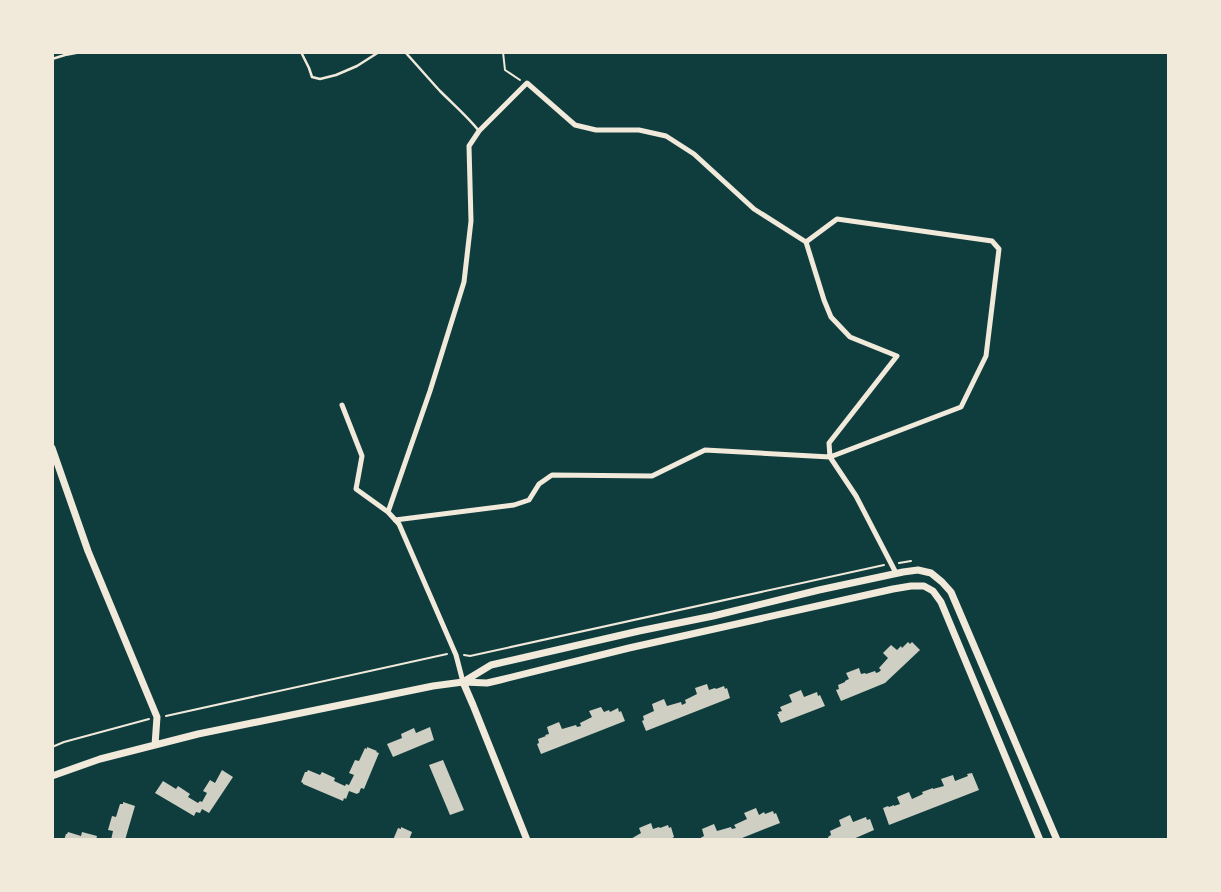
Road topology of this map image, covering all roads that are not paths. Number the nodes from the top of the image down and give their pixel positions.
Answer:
1 (81, 52) edge
2 (301, 52) edge
3 (379, 52) edge
4 (405, 52) edge
5 (52, 59) edge
6 (479, 131) junction
7 (806, 242) junction
8 (342, 404) dead end
9 (52, 448) edge
10 (830, 457) junction
11 (388, 512) junction
12 (395, 520) junction
13 (896, 573) junction
14 (462, 682) junction
15 (155, 745) junction
16 (52, 776) edge
17 (527, 840) edge
18 (1040, 840) edge
19 (1057, 840) edge

1 - 5 lane
2 - 3 lane
4 - 6 lane
6 - 7 street
6 - 11 street
7 - 10 street
7 - 10 street
8 - 11 street
9 - 15 street
10 - 12 street
10 - 13 street
11 - 12 street
12 - 14 street
13 - 14 street
13 - 19 street
14 - 15 street
14 - 17 street
14 - 18 street
15 - 16 street

